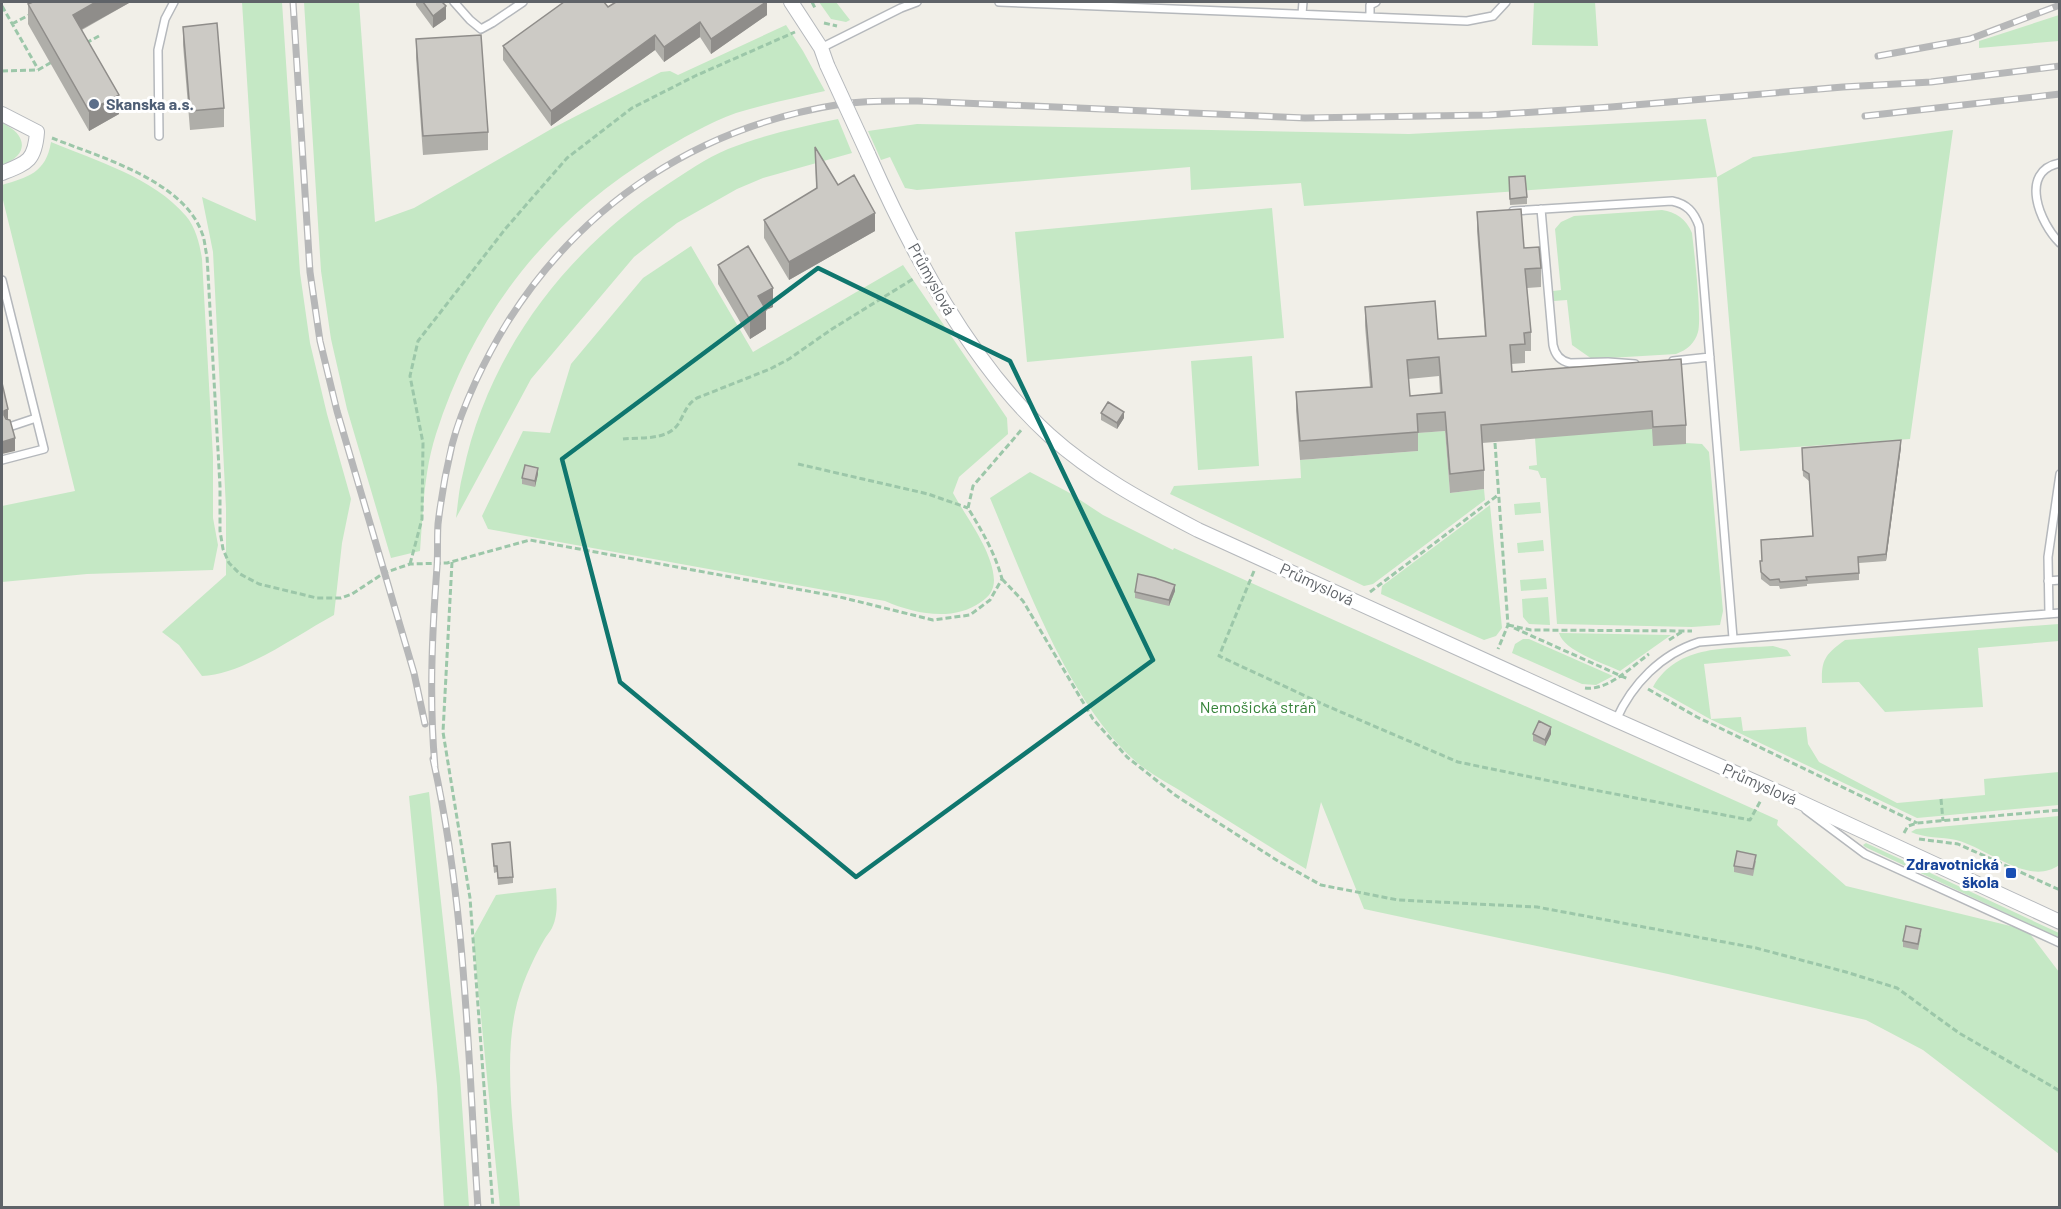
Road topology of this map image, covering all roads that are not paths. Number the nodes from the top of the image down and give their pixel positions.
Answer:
1 (174, 2) edge
2 (454, 2) edge
3 (523, 2) edge
4 (791, 2) edge
5 (917, 2) edge
6 (999, 2) edge
7 (1212, 2) edge
8 (1303, 2) edge
9 (1376, 2) edge
10 (1506, 2) edge
11 (1058, 3) edge
12 (1132, 4) edge
13 (1211, 10) junction
14 (1302, 14) junction
15 (1370, 17) junction
16 (821, 48) junction
17 (2, 114) edge
18 (159, 136) dead end
19 (2060, 163) edge
20 (2, 173) edge
21 (1541, 209) junction
22 (1509, 211) edge
23 (2060, 243) edge
24 (2, 280) edge
25 (1710, 357) junction
26 (1664, 362) edge
27 (1641, 364) edge
28 (36, 418) junction
29 (9, 426) edge
30 (2, 460) edge
31 (2060, 474) edge
32 (2058, 487) edge
33 (2060, 580) edge
34 (2048, 581) junction
35 (2060, 613) edge
36 (2049, 614) junction
37 (1733, 638) junction
38 (1616, 720) junction
39 (1787, 796) junction
40 (2060, 922) edge
41 (2060, 943) edge

1 - 18 lane
2 - 3 lane
4 - 16 street, Průmyslová
5 - 16 lane
6 - 11 lane
7 - 13 lane
8 - 14 lane
9 - 15 lane
10 - 15 lane
11 - 12 lane
12 - 13 lane
13 - 14 lane
14 - 15 lane
16 - 38 street, Průmyslová, bridge
17 - 20 street
19 - 23 lane
21 - 22 lane
21 - 25 lane
21 - 27 lane
24 - 28 lane
25 - 26 lane
25 - 37 lane
28 - 29 lane
28 - 30 lane
31 - 32 lane
32 - 34 lane
33 - 34 lane
34 - 36 lane
35 - 36 lane
36 - 37 lane
37 - 38 lane
38 - 39 street, Průmyslová
39 - 40 street, Průmyslová
39 - 41 lane

